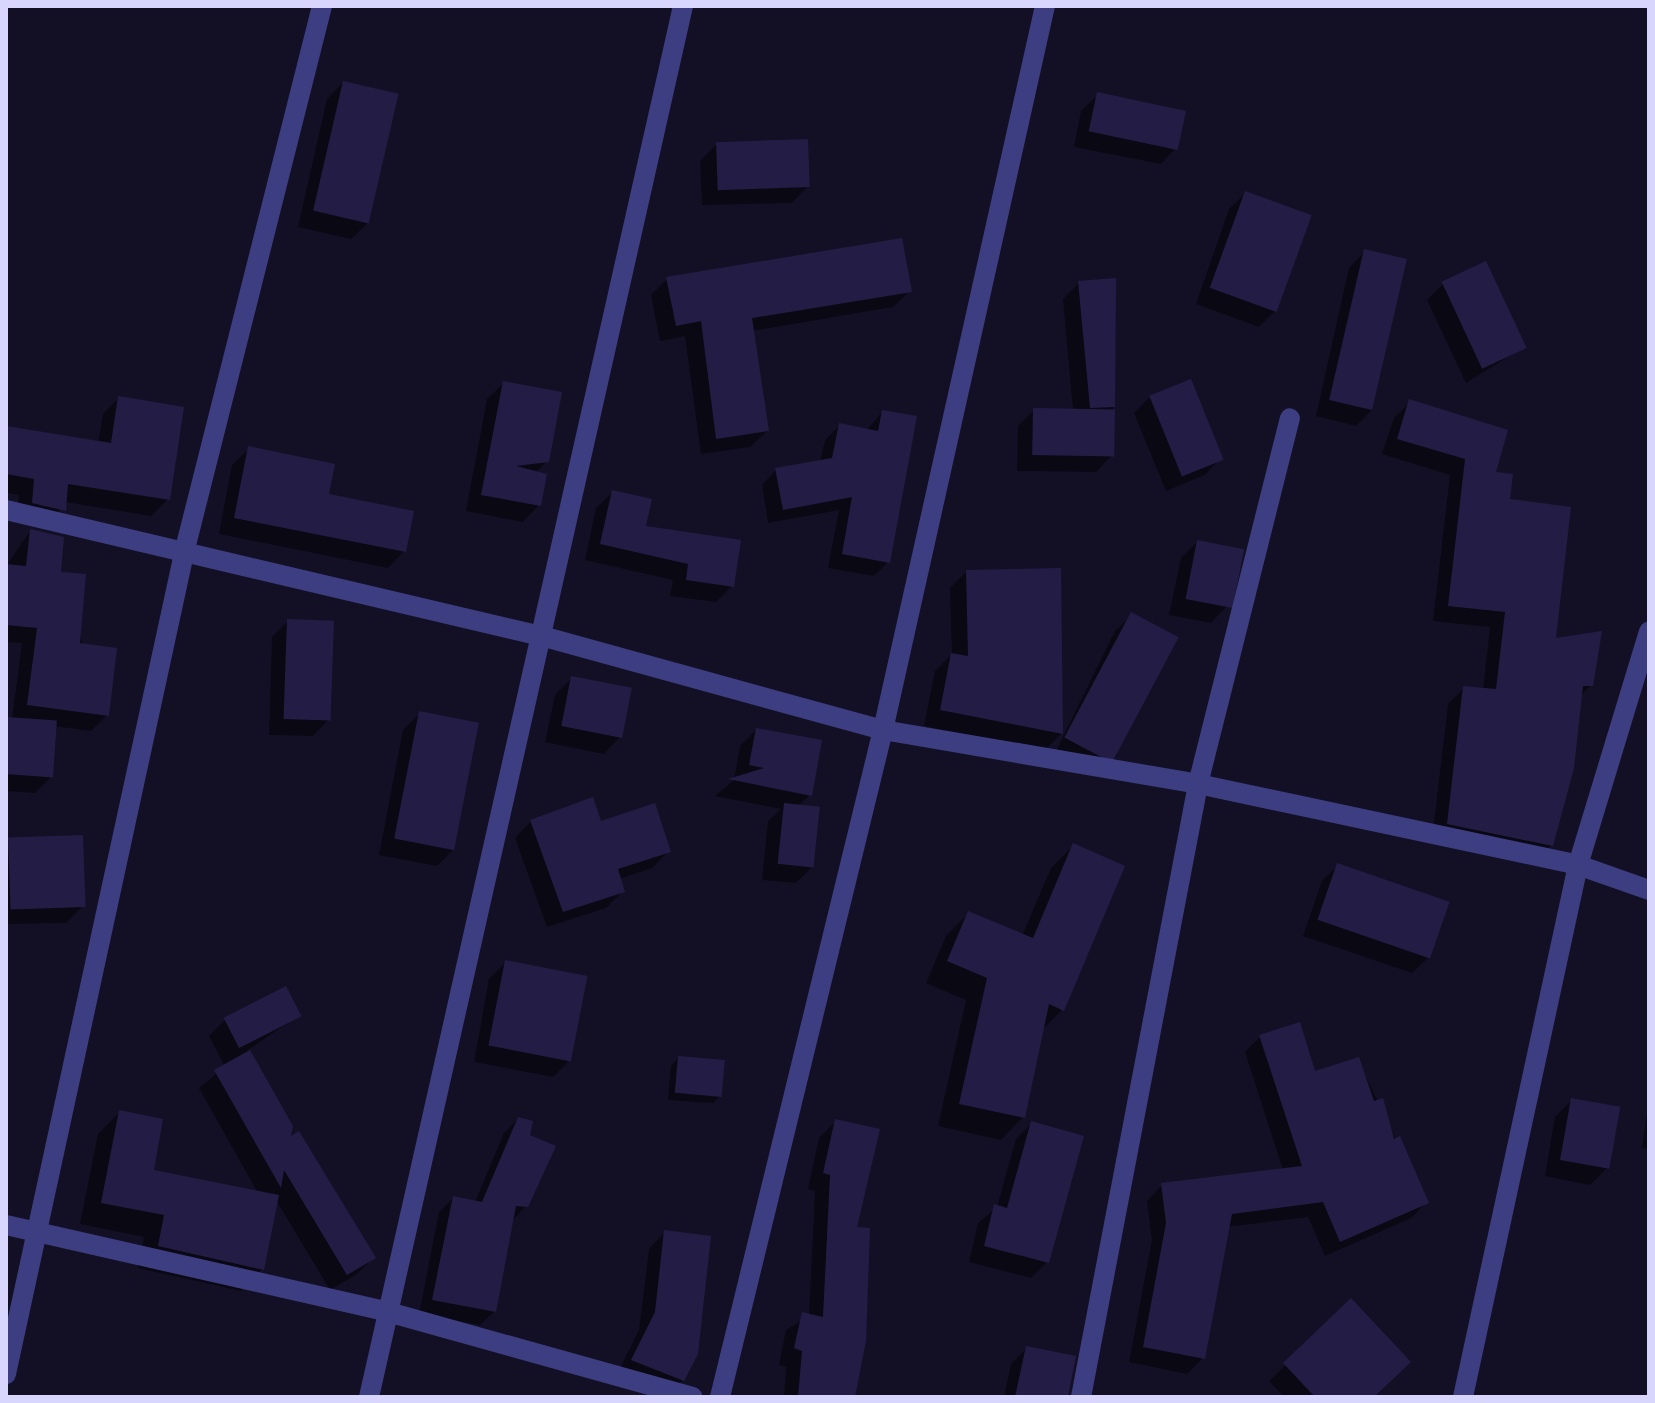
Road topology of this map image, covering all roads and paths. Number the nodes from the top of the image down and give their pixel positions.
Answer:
1 (322, 6) edge
2 (683, 6) edge
3 (1045, 6) edge
4 (1290, 418) dead end
5 (6, 510) edge
6 (185, 549) junction
7 (1649, 632) edge
8 (545, 637) junction
9 (883, 730) junction
10 (1198, 784) junction
11 (1578, 865) junction
12 (1649, 890) edge
13 (6, 1225) edge
14 (38, 1234) junction
15 (388, 1312) junction
16 (6, 1374) edge
17 (369, 1397) edge
18 (692, 1397) edge
19 (720, 1397) edge
20 (1081, 1397) edge
21 (1463, 1397) edge

1 - 6 street
2 - 8 street
3 - 9 street
4 - 10 street
5 - 6 street
6 - 8 street
6 - 14 street
7 - 11 street
8 - 9 street
8 - 15 street
9 - 10 street
9 - 19 street
10 - 11 street
10 - 20 street
11 - 12 street
11 - 21 street
13 - 14 street
14 - 15 street
14 - 16 street
15 - 17 street
15 - 18 street

